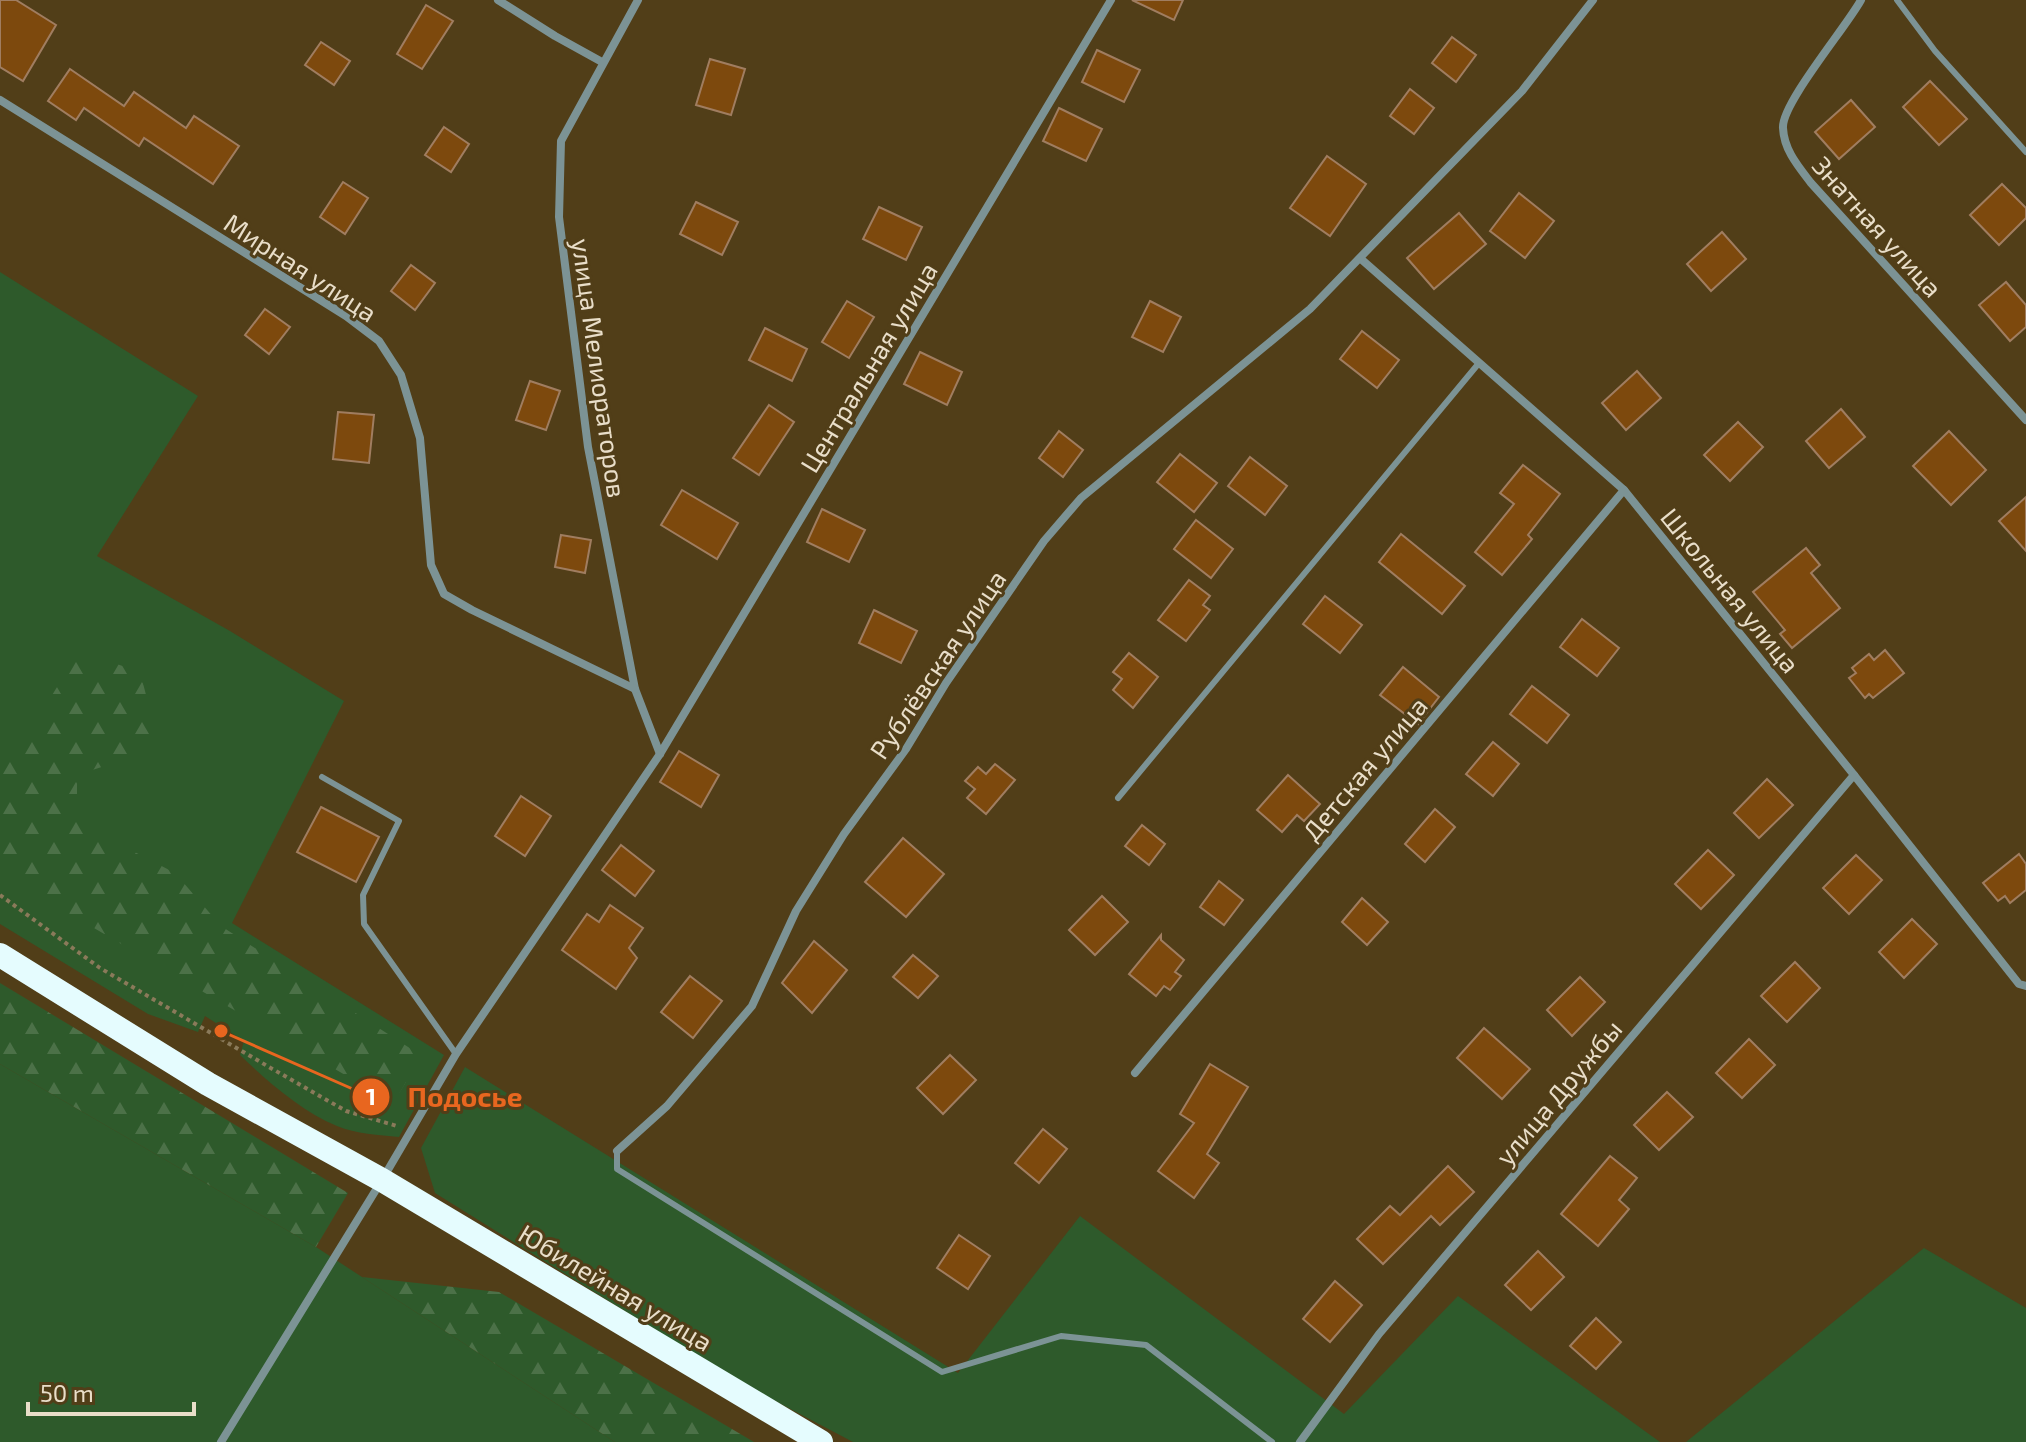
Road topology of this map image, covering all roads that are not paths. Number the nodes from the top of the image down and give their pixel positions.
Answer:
1 (498, 0) edge
2 (638, 0) edge
3 (1111, 0) edge
4 (1593, 0) edge
5 (1861, 0) edge
6 (1897, 0) edge
7 (602, 62) junction
8 (0, 100) edge
9 (2026, 152) edge
10 (1361, 259) junction
11 (1479, 363) junction
12 (2026, 420) edge
13 (1624, 490) junction
14 (635, 689) junction
15 (660, 754) junction
16 (1854, 775) junction
17 (322, 777) dead end
18 (1118, 798) dead end
19 (0, 955) edge
20 (2026, 986) edge
21 (456, 1054) junction
22 (1135, 1073) dead end
23 (617, 1151) joint
24 (382, 1180) junction
25 (221, 1442) edge
26 (821, 1442) edge
27 (1272, 1442) edge
28 (1300, 1442) edge

1 - 7 street
2 - 7 street, улица Мелиораторов
3 - 15 street, Центральная улица
4 - 10 street, Рублёвская улица
5 - 12 street, Знатная улица
6 - 9 lane
7 - 14 street, улица Мелиораторов
8 - 14 street, Мирная улица
10 - 11 street, Школьная улица
10 - 23 street, Рублёвская улица
11 - 13 street, Школьная улица
11 - 18 lane
13 - 16 street, Школьная улица
13 - 22 street, Детская улица
14 - 15 street, улица Мелиораторов
15 - 21 street, Центральная улица
16 - 20 street, Школьная улица
16 - 28 street, улица Дружбы
17 - 21 lane
19 - 24 highway, Юбилейная улица
21 - 24 street, Центральная улица
23 - 27 lane
24 - 25 street, Центральная улица
24 - 26 highway, Юбилейная улица

